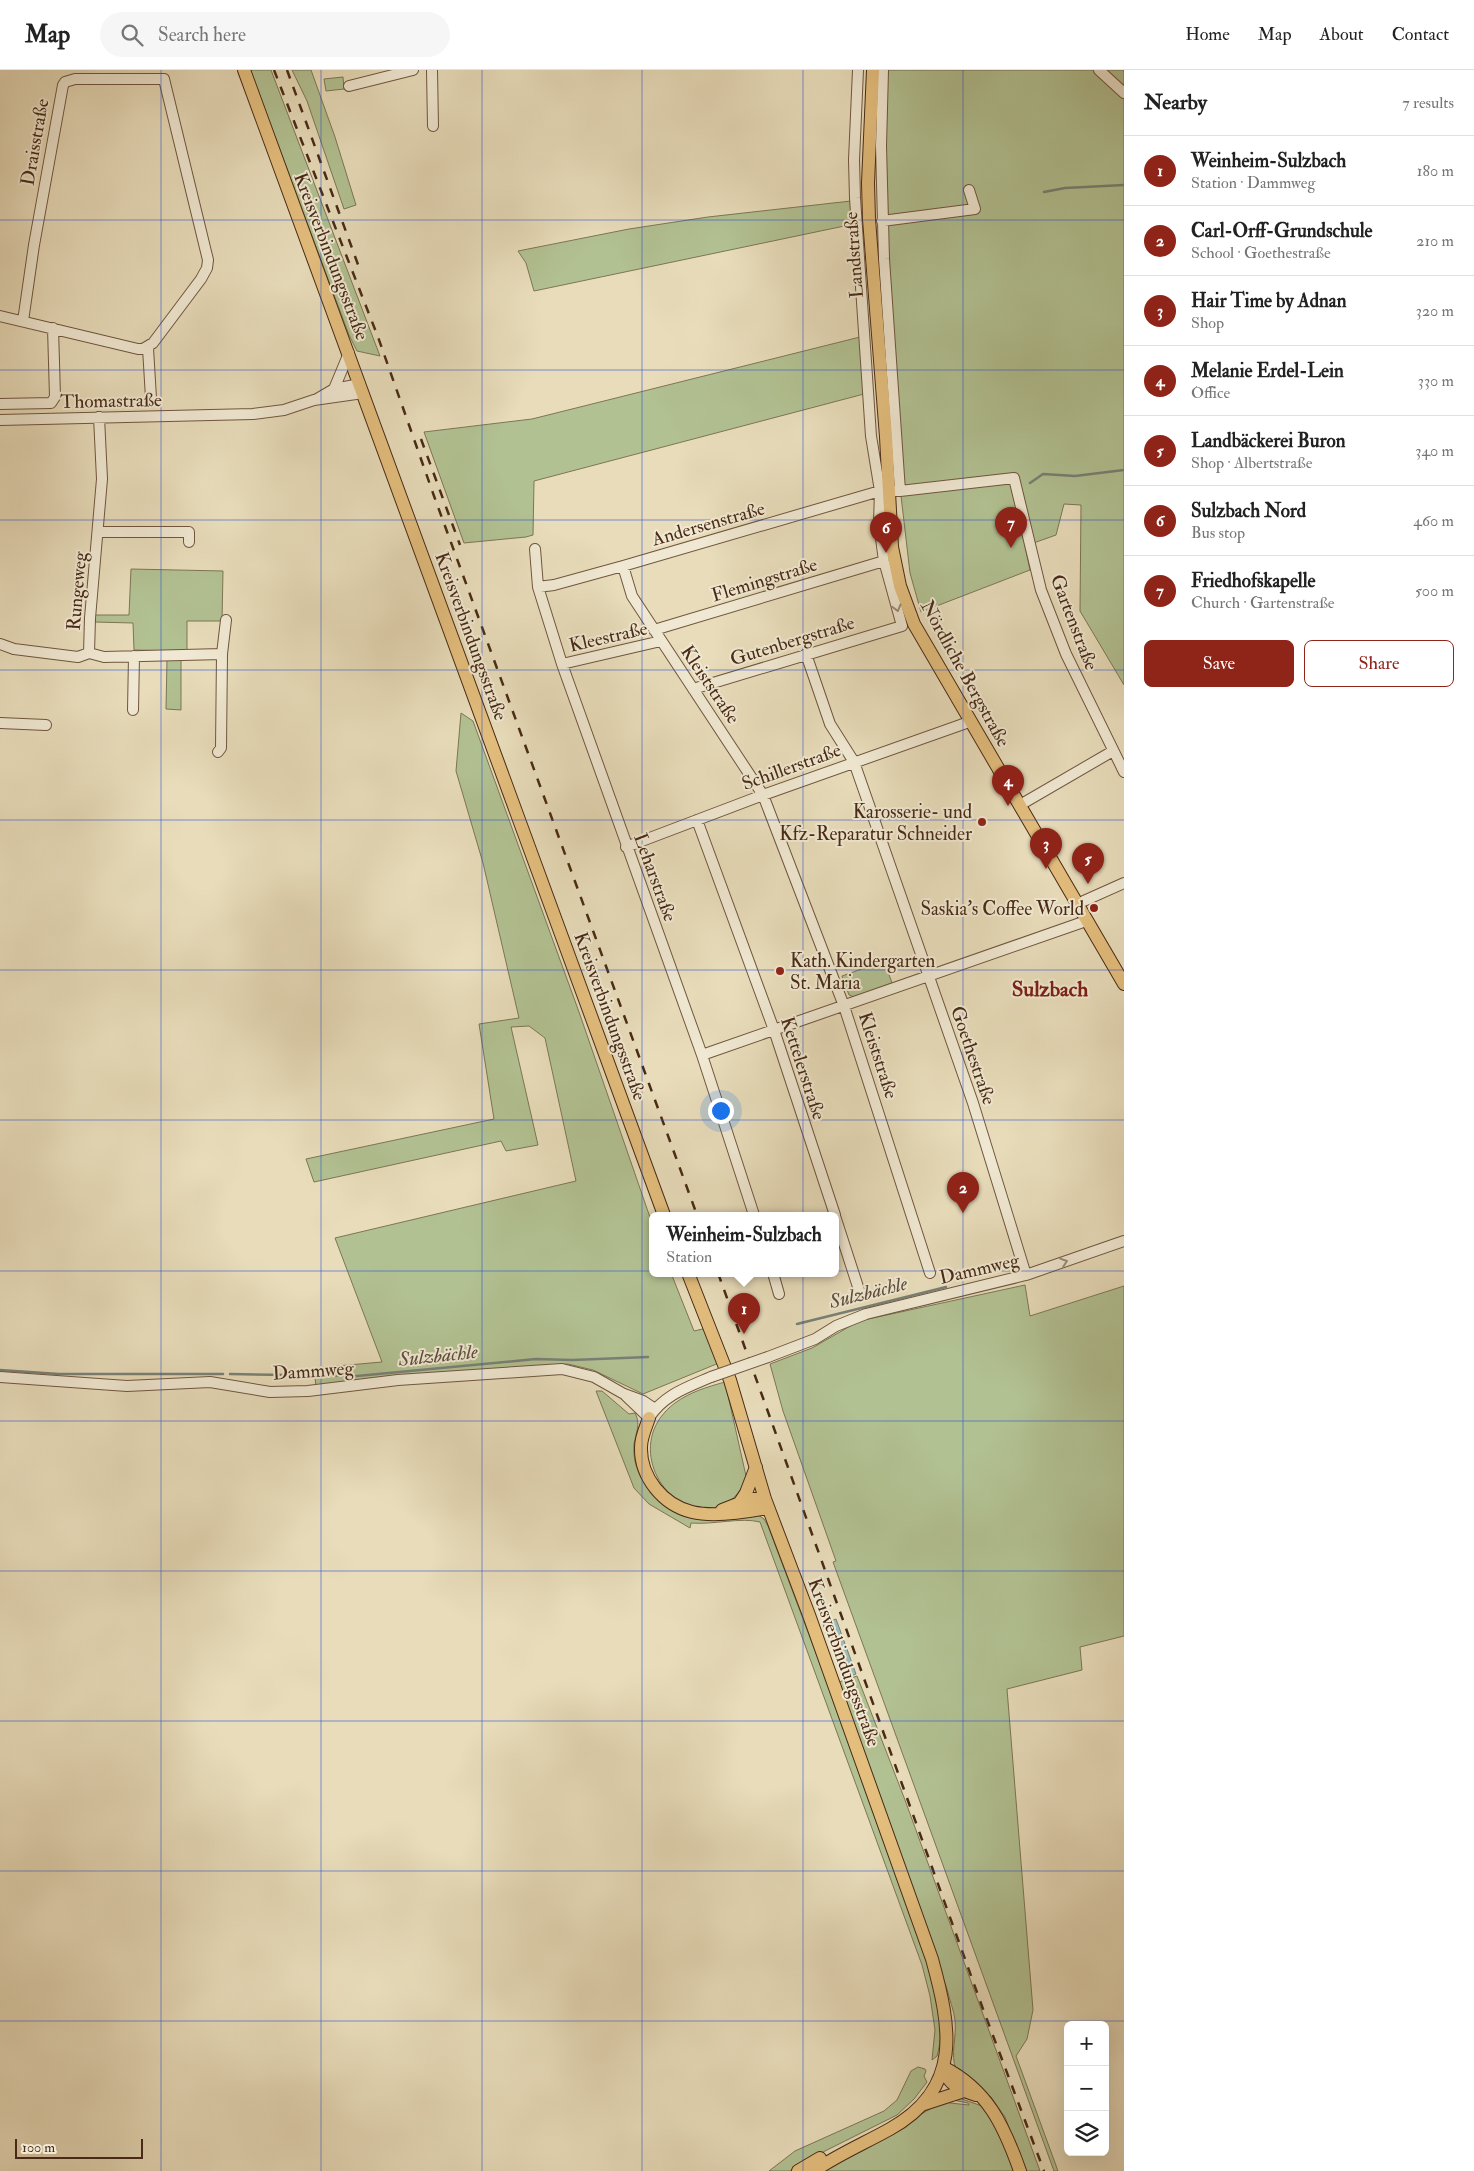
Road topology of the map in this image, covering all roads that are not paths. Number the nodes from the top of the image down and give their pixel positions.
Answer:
1 (244, 70) edge
2 (412, 70) edge
3 (432, 70) edge
4 (858, 70) edge
5 (873, 70) edge
6 (883, 70) edge
7 (1099, 70) edge
8 (162, 74) edge
9 (349, 86) dead end
10 (1124, 93) edge
11 (434, 126) dead end
12 (969, 190) dead end
13 (882, 221) junction
14 (0, 316) edge
15 (23, 321) junction
16 (53, 328) junction
17 (148, 348) junction
18 (349, 353) junction
19 (362, 389) junction
20 (334, 390) junction
21 (151, 398) dead end
22 (314, 400) junction
23 (0, 404) edge
24 (99, 417) junction
25 (0, 420) edge
26 (886, 437) joint
27 (1014, 478) joint
28 (889, 491) junction
29 (99, 532) junction
30 (189, 542) dead end
31 (535, 549) dead end
32 (884, 561) junction
33 (623, 566) junction
34 (538, 587) junction
35 (226, 620) dead end
36 (654, 630) junction
37 (661, 641) junction
38 (0, 644) edge
39 (89, 654) junction
40 (222, 654) junction
41 (806, 654) junction
42 (134, 656) junction
43 (562, 664) junction
44 (692, 689) junction
45 (133, 710) dead end
46 (970, 722) junction
47 (0, 723) edge
48 (46, 725) dead end
49 (1112, 751) junction
50 (218, 752) dead end
51 (854, 762) junction
52 (1124, 772) edge
53 (763, 795) junction
54 (1020, 805) junction
55 (696, 820) junction
56 (626, 847) junction
57 (1124, 883) edge
58 (1077, 904) junction
59 (1086, 920) junction
60 (928, 976) junction
61 (1124, 984) edge
62 (844, 1006) junction
63 (774, 1030) junction
64 (702, 1055) junction
65 (663, 1212) edge
66 (753, 1212) edge
67 (834, 1212) edge
68 (839, 1228) edge
69 (1124, 1241) edge
70 (930, 1273) dead end
71 (1026, 1276) junction
72 (690, 1277) edge
73 (774, 1277) edge
74 (860, 1293) dead end
75 (779, 1294) dead end
76 (0, 1377) edge
77 (652, 1413) junction
78 (756, 1467) junction
79 (740, 1502) junction
80 (767, 1503) junction
81 (717, 1512) junction
82 (943, 2067) junction
83 (964, 2091) junction
84 (983, 2098) junction
85 (924, 2104) junction
86 (798, 2171) edge
87 (814, 2171) edge
88 (1020, 2171) edge

1 - 18 main road, Kreisverbindungsstraße
2 - 9 street
3 - 11 street
4 - 28 street
5 - 26 main road, Landstraße
6 - 13 street
7 - 10 street
8 - 15 street, Draisstraße
8 - 17 street, Draisstraße
12 - 13 street
13 - 28 street
14 - 15 street
15 - 16 street
16 - 17 street
16 - 23 street
17 - 21 street
18 - 19 main road, Kreisverbindungsstraße
18 - 20 street
19 - 20 street
19 - 22 street
19 - 65 main road, Kreisverbindungsstraße
20 - 22 street
22 - 24 street, Thomastraße
24 - 25 street, Thomastraße
24 - 29 street, Rungeweg
26 - 28 main road, Nördliche Bergstraße
27 - 28 street, Andersenstraße
27 - 49 street, Gartenstraße
28 - 32 street
28 - 33 street, Andersenstraße
28 - 46 main road, Nördliche Bergstraße
29 - 30 street, Rungeweg
29 - 39 street, Rungeweg
31 - 34 street, Leharstraße
32 - 36 street, Flemingstraße
32 -> 41 street, Gutenbergstraße
33 - 34 street, Andersenstraße
33 - 36 street, Kleiststraße
34 - 43 street, Leharstraße
35 - 40 street
36 - 37 street, Kleiststraße
37 - 43 street, Kleestraße
37 - 44 street, Kleiststraße
38 - 39 street
39 - 42 street
40 - 42 street
40 - 50 street
41 - 44 street, Gutenbergstraße
41 - 51 street, Goethestraße
42 - 45 street
43 - 56 street, Leharstraße
44 - 53 street, Kleiststraße
46 - 51 street, Schillerstraße
46 - 54 main road, Nördliche Bergstraße
47 - 48 street
49 - 52 street, Gartenstraße
49 - 54 street
51 - 53 street, Schillerstraße
51 - 60 street, Goethestraße
53 - 55 street, Schillerstraße
53 - 62 street, Kleiststraße
54 - 58 main road, Nördliche Bergstraße
55 - 56 street, Schillerstraße
55 - 63 street, Kettelerstraße
56 - 64 street, Leharstraße
57 - 58 street
58 - 59 main road, Nördliche Bergstraße
59 - 60 street
59 - 61 main road, Nördliche Bergstraße
60 - 62 street
60 - 71 street, Goethestraße
62 - 63 street
62 - 70 street, Kleiststraße
63 - 64 street
63 - 67 street, Kettelerstraße
64 - 66 street, Leharstraße
68 - 74 street, Kettelerstraße
71 -> 69 street, Dammweg
71 - 77 street, Dammweg, bridge
72 - 78 main road, Kreisverbindungsstraße
73 - 75 street
76 - 77 street, Dammweg
77 - 81 main road
78 - 79 main road
78 - 80 main road, Kreisverbindungsstraße
79 - 80 main road
79 - 81 main road
80 - 81 main road
80 - 82 main road, Kreisverbindungsstraße
82 - 83 main road
82 - 84 main road
82 - 85 main road, Kreisverbindungsstraße
82 - 86 main road
83 - 84 main road
83 - 85 main road
84 - 88 main road
85 - 87 main road

